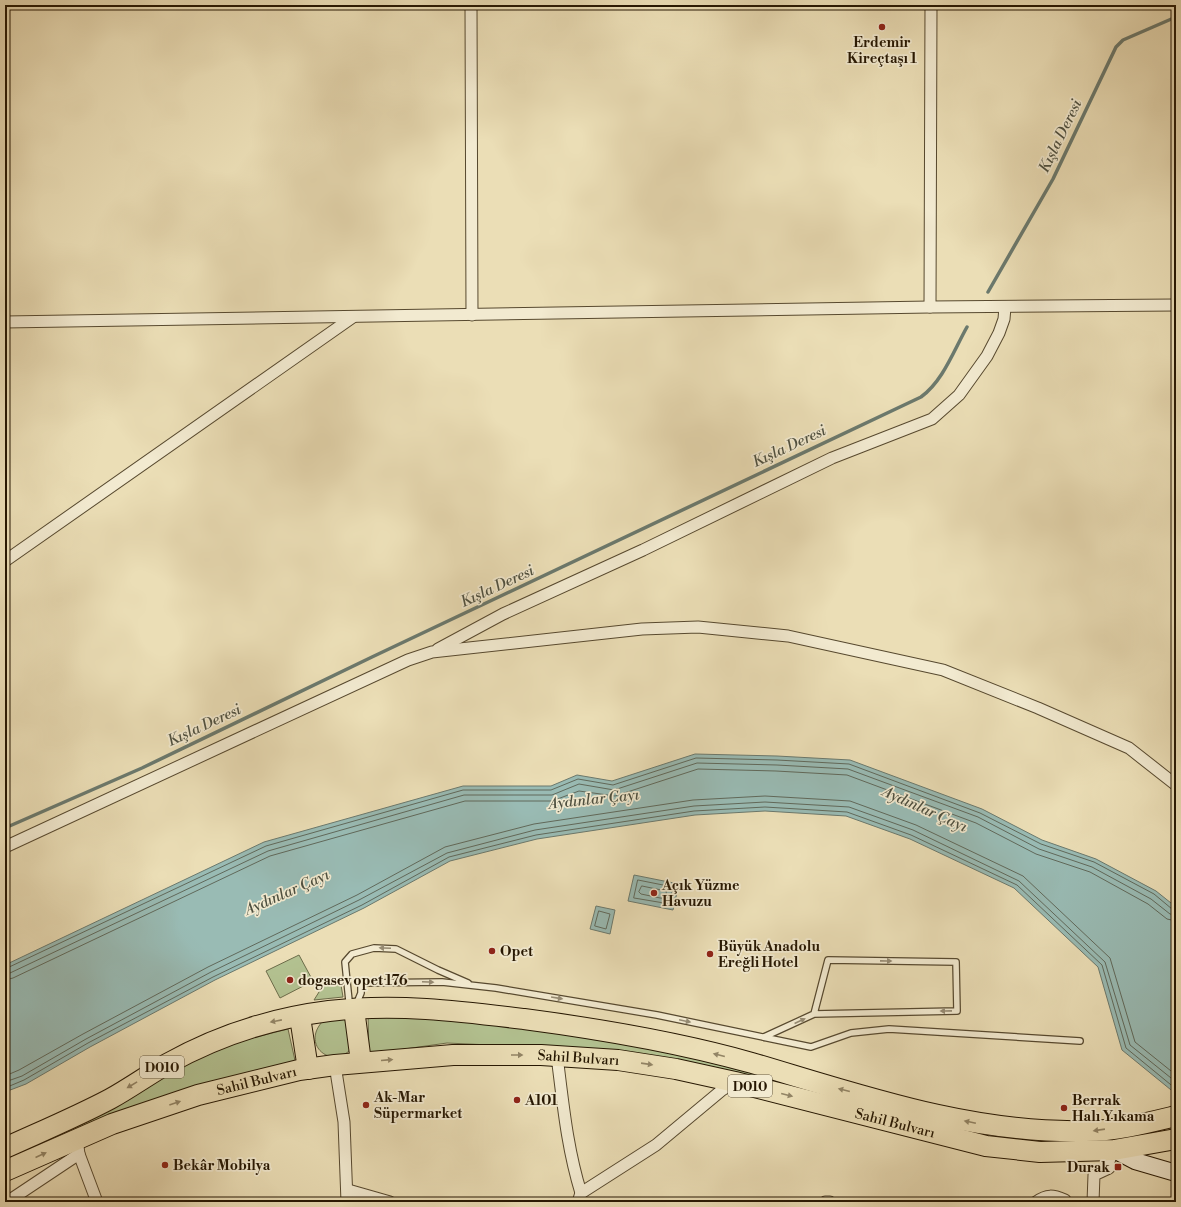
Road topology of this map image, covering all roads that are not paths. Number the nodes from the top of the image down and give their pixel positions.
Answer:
1 (471, 5) edge
2 (931, 5) edge
3 (1176, 305) edge
4 (930, 307) junction
5 (1005, 307) junction
6 (472, 315) junction
7 (353, 316) junction
8 (5, 322) edge
9 (5, 561) edge
10 (432, 652) junction
11 (1176, 786) edge
12 (5, 847) edge
13 (472, 985) junction
14 (354, 1009) junction
15 (814, 1014) junction
16 (300, 1017) junction
17 (764, 1037) junction
18 (1080, 1041) dead end
19 (557, 1056) junction
20 (361, 1062) junction
21 (335, 1065) junction
22 (308, 1069) junction
23 (736, 1082) junction
24 (1176, 1116) edge
25 (1168, 1140) edge
26 (78, 1147) junction
27 (5, 1148) edge
28 (1114, 1150) junction
29 (5, 1171) edge
30 (1176, 1173) edge
31 (348, 1190) junction
32 (580, 1197) edge
33 (7, 1202) edge
34 (96, 1202) edge
35 (347, 1202) edge
36 (390, 1202) edge
37 (1036, 1202) edge
38 (1066, 1202) edge
39 (1093, 1202) edge

1 - 6 street
2 - 4 street
3 - 5 street
4 - 5 street
4 - 6 street
5 - 10 street
6 - 7 street
7 - 8 street
7 - 9 street
10 - 11 street
10 - 12 street
14 -> 13 lane
13 -> 14 lane
13 -> 17 lane
14 - 16 highway, Sahil Bulvarı / D010
14 - 20 highway
24 -> 14 highway, Sahil Bulvarı / D010
15 -> 15 lane
17 -> 15 lane
16 - 22 highway
16 -> 27 highway, Sahil Bulvarı / D010
17 - 18 lane
20 -> 19 highway, Sahil Bulvarı / D010
19 -> 23 highway, Sahil Bulvarı / D010
19 - 32 street
20 - 21 highway, Sahil Bulvarı / D010
21 - 22 highway, Sahil Bulvarı / D010
21 - 31 street
26 -> 22 highway, Sahil Bulvarı / D010
23 -> 28 highway, Sahil Bulvarı / D010
23 - 32 street
25 - 28 highway, Sahil Bulvarı / D010
29 -> 26 highway, Sahil Bulvarı / D010
26 - 33 street
26 - 34 street
28 - 30 street
28 - 39 street
31 - 35 street
31 - 36 street
37 - 38 street

